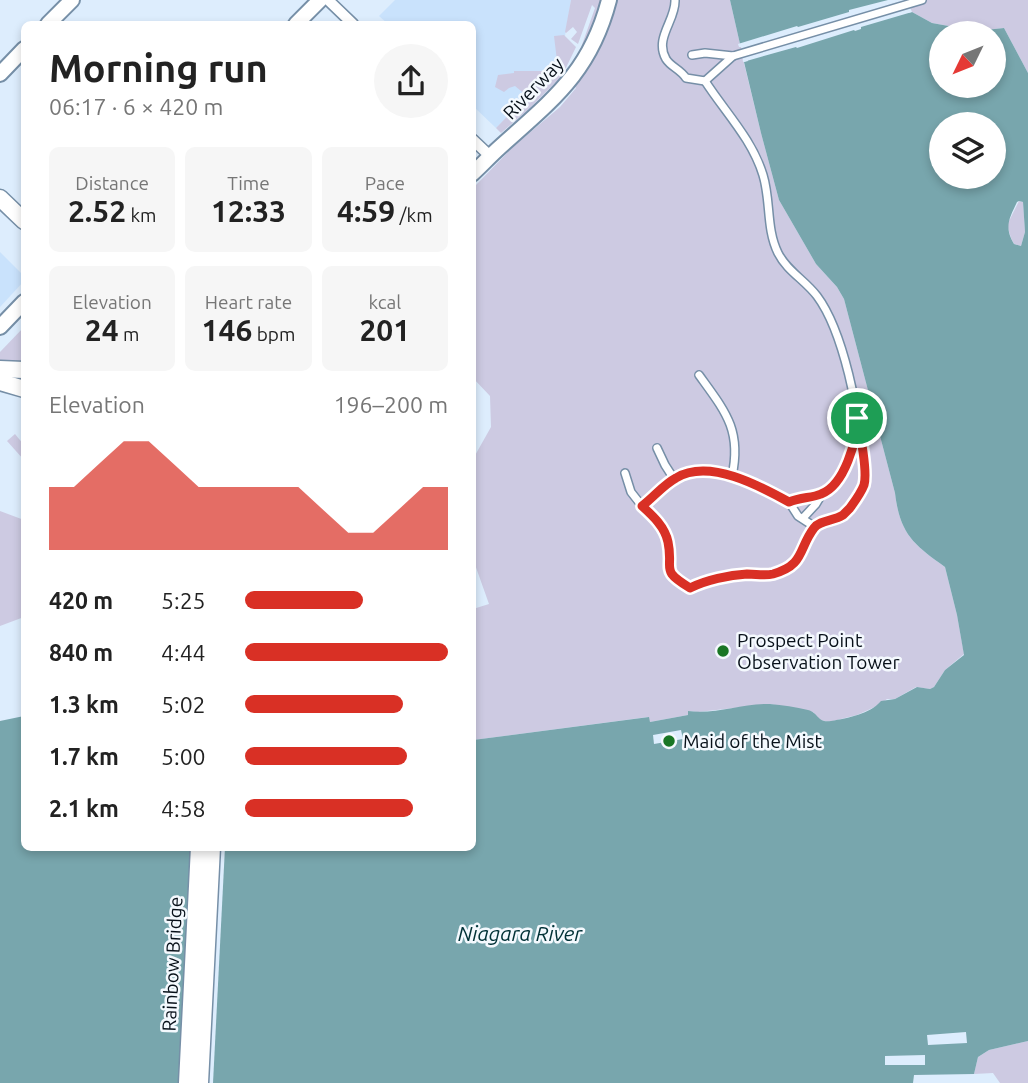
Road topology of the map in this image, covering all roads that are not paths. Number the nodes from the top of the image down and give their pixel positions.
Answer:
1 (72, 0) edge
2 (320, 0) edge
3 (328, 0) edge
4 (609, 0) edge
5 (675, 0) edge
6 (920, 0) edge
7 (51, 21) edge
8 (299, 21) edge
9 (350, 21) edge
10 (21, 52) edge
11 (692, 55) dead end
12 (733, 56) junction
13 (0, 74) edge
14 (705, 81) junction
15 (476, 143) edge
16 (490, 156) junction
17 (476, 170) edge
18 (0, 198) edge
19 (21, 218) edge
20 (21, 305) edge
21 (0, 327) edge
22 (0, 369) edge
23 (21, 370) edge
24 (699, 375) dead end
25 (0, 382) edge
26 (21, 388) edge
27 (857, 418) junction
28 (657, 448) dead end
29 (625, 473) dead end
30 (732, 476) junction
31 (674, 479) junction
32 (822, 494) junction
33 (789, 502) junction
34 (642, 506) junction
35 (803, 518) junction
36 (815, 527) junction
37 (199, 851) edge
38 (212, 851) edge
39 (187, 1083) edge
40 (200, 1083) edge

1 - 7 main road
2 - 8 main road
3 - 9 street
4 - 16 main road, Riverway
5 - 14 street
6 - 12 street
10 - 13 main road
11 - 12 street
12 - 14 street
14 - 27 street
15 - 16 street
16 - 17 main road, Riverway
18 - 19 highway
20 - 21 main road
22 - 23 highway
24 - 30 street
25 - 26 highway
27 - 32 street
27 - 36 street
28 - 31 street
29 - 34 street
30 - 31 street
30 - 33 street
31 - 34 street
32 - 33 street
32 - 35 street
33 - 35 street
34 - 36 street
35 - 36 street
37 - 39 highway, Rainbow Bridge
38 - 40 highway, Rainbow Bridge

